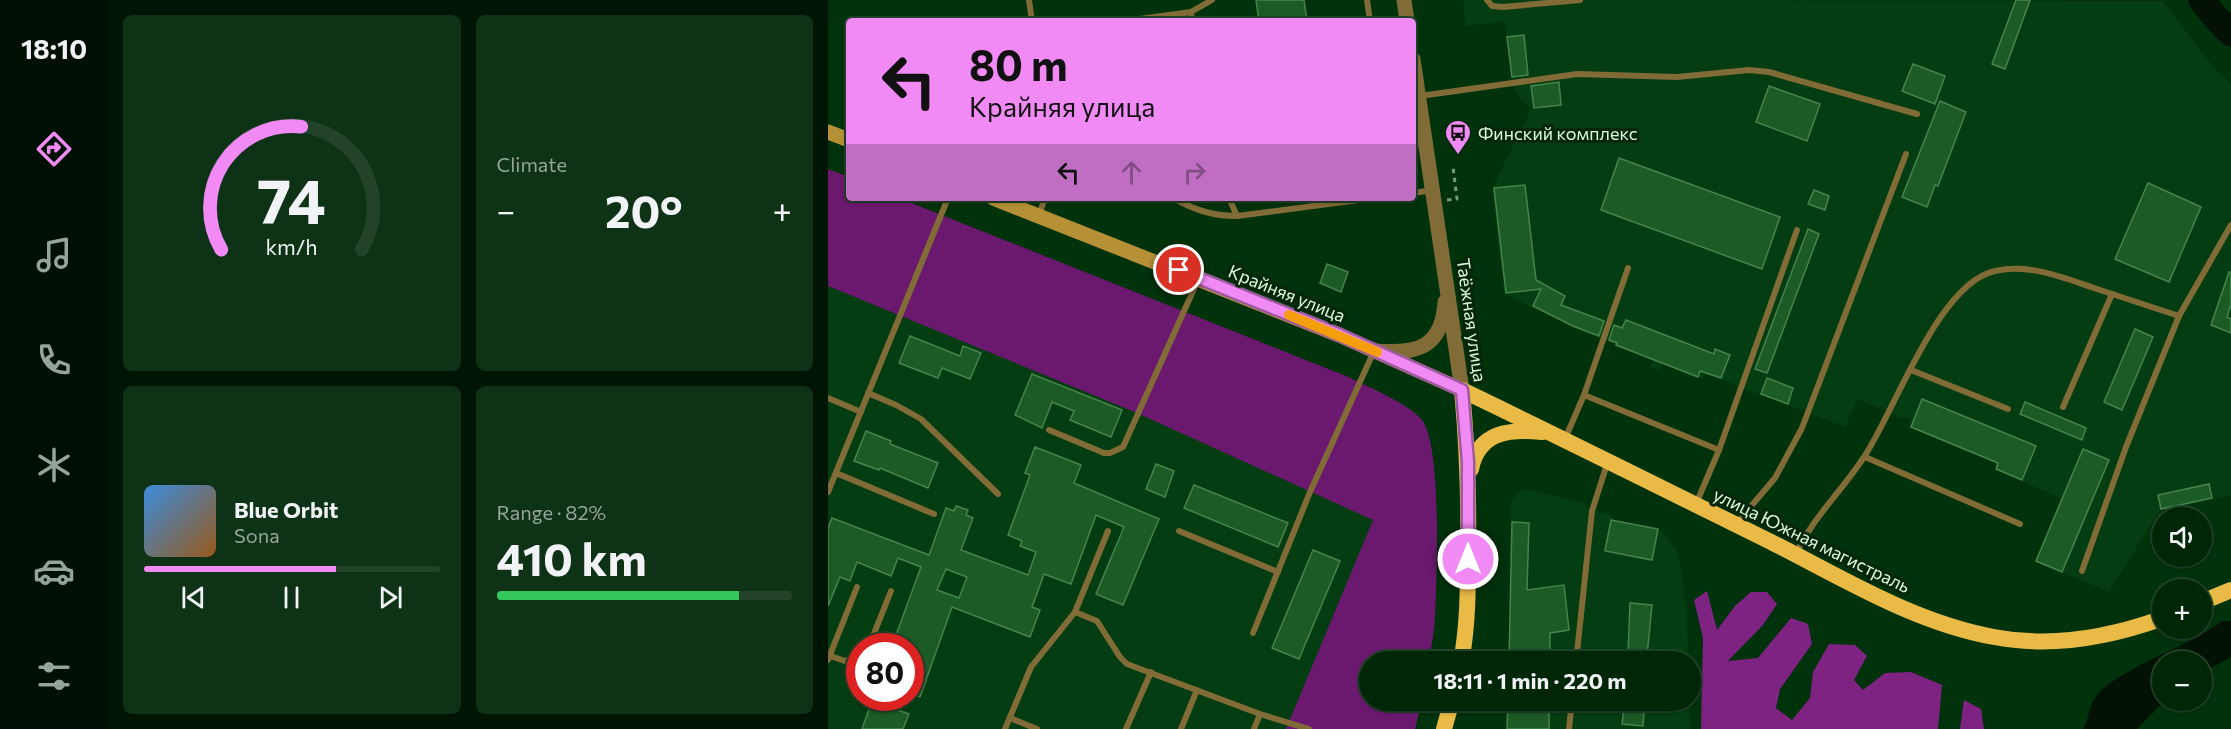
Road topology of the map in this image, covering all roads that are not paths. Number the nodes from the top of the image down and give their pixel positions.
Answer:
1 (1029, 0) edge
2 (1212, 0) edge
3 (1367, 0) edge
4 (1404, 0) edge
5 (1487, 0) edge
6 (1580, 0) edge
7 (1191, 12) junction
8 (1032, 18) edge
9 (1147, 18) edge
10 (1192, 18) edge
11 (1370, 18) edge
12 (1407, 18) edge
13 (1416, 77) edge
14 (1419, 96) junction
15 (1917, 114) dead end
16 (1418, 122) edge
17 (828, 132) edge
18 (846, 139) edge
19 (1906, 154) dead end
20 (1433, 190) junction
21 (1416, 193) edge
22 (947, 201) edge
23 (1000, 201) edge
24 (1044, 201) edge
25 (1178, 201) edge
26 (1230, 201) edge
27 (1351, 201) edge
28 (1038, 216) junction
29 (1237, 216) junction
30 (2231, 225) edge
31 (1797, 230) dead end
32 (1628, 268) dead end
33 (1199, 278) junction
34 (1446, 278) junction
35 (2112, 294) junction
36 (2179, 316) junction
37 (1374, 351) junction
38 (1911, 370) junction
39 (1462, 390) junction
40 (868, 393) junction
41 (1584, 395) junction
42 (828, 398) edge
43 (2064, 407) dead end
44 (2008, 409) dead end
45 (861, 412) junction
46 (1049, 430) dead end
47 (1560, 436) junction
48 (1719, 450) junction
49 (1865, 457) junction
50 (1608, 460) junction
51 (836, 473) junction
52 (1469, 485) junction
53 (828, 492) edge
54 (998, 494) dead end
55 (1696, 505) junction
56 (934, 514) dead end
57 (2020, 524) dead end
58 (1736, 525) junction
59 (1108, 531) dead end
60 (1179, 531) dead end
61 (1796, 554) junction
62 (1278, 572) junction
63 (2082, 572) dead end
64 (857, 587) dead end
65 (2231, 590) edge
66 (891, 591) dead end
67 (2212, 598) edge
68 (1076, 612) junction
69 (2152, 622) edge
70 (873, 633) edge
71 (1253, 633) dead end
72 (1462, 651) edge
73 (1577, 651) edge
74 (829, 657) edge
75 (846, 661) edge
76 (1151, 672) junction
77 (1197, 690) junction
78 (1449, 711) edge
79 (1571, 711) edge
80 (1260, 714) junction
81 (1010, 718) junction
82 (1005, 729) edge
83 (1037, 729) edge
84 (1126, 729) edge
85 (1181, 729) edge
86 (1254, 729) edge
87 (1309, 729) edge
88 (1444, 729) edge
89 (1569, 729) edge

1 - 8 lane
2 - 7 lane
3 - 11 lane
4 - 12 street
5 - 6 lane
7 - 9 lane
7 - 10 lane
13 - 14 street, Таёжная улица
14 - 15 lane
14 - 16 street, Таёжная улица
16 - 20 street, Таёжная улица
17 - 18 main road
19 - 58 lane
20 - 21 lane
20 - 34 street, Таёжная улица
22 - 40 lane
23 - 28 main road, Крайняя улица
24 - 28 lane
25 - 29 lane
26 - 29 lane
27 - 29 lane
28 - 33 main road, Крайняя улица
30 - 36 lane
31 - 48 lane
32 - 41 lane
33 - 37 main road, Крайняя улица
33 - 46 lane
34 - 37 street
34 - 39 street, Таёжная улица
35 - 36 lane
35 - 38 lane
35 - 43 lane
36 - 63 lane
37 - 39 main road, Крайняя улица
37 - 62 lane
38 - 44 lane
38 - 49 lane
39 - 47 highway, улица Южная магистраль
39 - 52 highway, Таёжная улица
40 - 45 lane
40 - 54 lane
41 - 47 lane
41 - 48 lane
42 - 45 lane
45 - 51 lane
47 - 50 highway, улица Южная магистраль
47 - 52 highway
48 - 55 lane
49 - 57 lane
49 - 61 lane
50 - 55 highway, улица Южная магистраль
50 - 73 lane
51 - 53 lane
51 - 56 lane
52 - 72 highway, Таёжная улица
55 - 58 highway, улица Южная магистраль
58 - 61 highway, улица Южная магистраль
59 - 68 lane
60 - 62 lane
61 - 69 highway, улица Южная магистраль
62 - 71 lane
64 - 74 lane
65 - 67 highway
66 - 70 lane
68 - 76 lane
68 - 81 lane
74 - 75 lane
76 - 77 lane
76 - 84 lane
77 - 80 lane
77 - 85 lane
78 - 88 highway
79 - 89 lane
80 - 86 lane
80 - 87 lane
81 - 82 lane
81 - 83 lane

